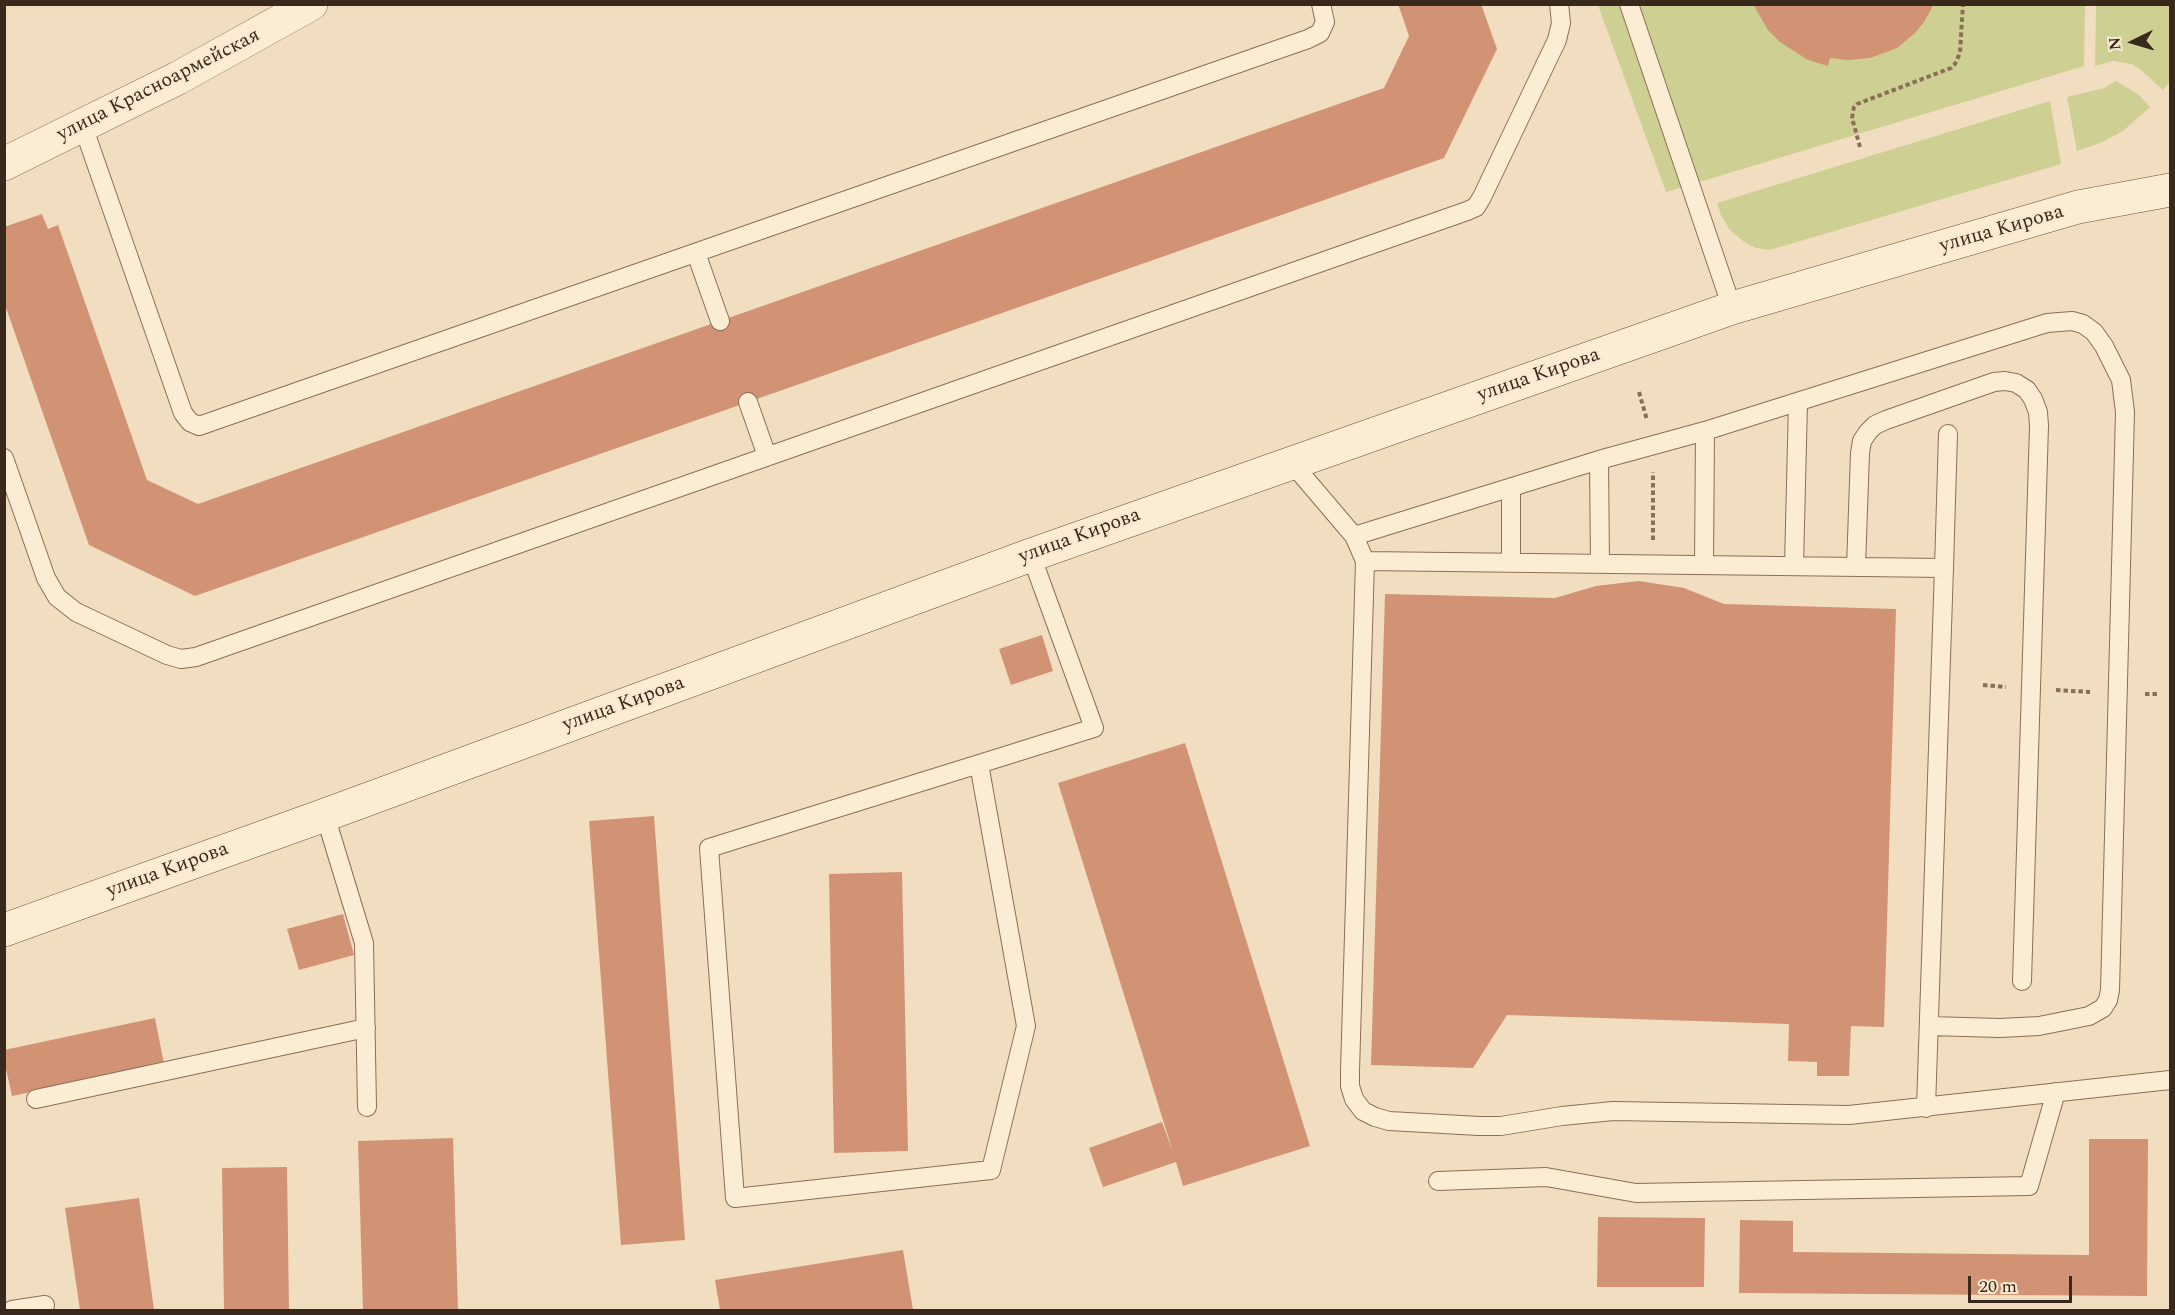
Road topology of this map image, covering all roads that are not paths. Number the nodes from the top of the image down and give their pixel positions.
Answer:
1 (311, 4) edge
2 (1321, 4) edge
3 (1559, 4) edge
4 (1629, 4) edge
5 (83, 126) junction
6 (4, 164) edge
7 (2170, 190) edge
8 (696, 253) junction
9 (1732, 308) junction
10 (720, 321) dead end
11 (748, 402) dead end
12 (1798, 402) junction
13 (1705, 431) junction
14 (1948, 434) dead end
15 (767, 456) junction
16 (4, 458) edge
17 (1599, 460) junction
18 (1291, 462) junction
19 (1511, 487) junction
20 (1354, 536) junction
21 (1031, 555) junction
22 (1365, 561) junction
23 (1511, 562) junction
24 (1600, 563) junction
25 (1704, 565) junction
26 (1794, 566) junction
27 (1856, 567) junction
28 (1944, 568) junction
29 (979, 764) junction
30 (325, 815) junction
31 (4, 930) edge
32 (2022, 981) dead end
33 (1929, 1026) junction
34 (366, 1028) junction
35 (2170, 1080) edge
36 (2056, 1092) junction
37 (36, 1099) dead end
38 (367, 1107) dead end
39 (1926, 1108) junction
40 (1438, 1181) dead end
41 (45, 1305) dead end
42 (12, 1311) edge

1 - 5 street, улица Красноармейская
2 - 8 lane
3 - 15 lane
4 - 9 lane
5 - 6 street, улица Красноармейская
5 - 8 lane
7 - 9 street, улица Кирова
8 - 10 lane
9 - 18 street, улица Кирова
11 - 15 lane
12 - 13 lane
12 - 26 lane
12 - 33 lane
13 - 17 lane
13 - 25 lane
14 - 28 lane
15 - 16 lane
17 - 19 lane
17 - 24 lane
18 - 20 lane
18 - 21 street, улица Кирова
19 - 20 lane
19 - 23 lane
20 - 22 lane
21 - 29 lane
21 - 30 street, улица Кирова
22 - 23 lane
22 - 39 lane
23 - 24 lane
24 - 25 lane
25 - 26 lane
26 - 27 lane
27 - 28 lane
27 - 32 lane
28 - 33 lane
29 - 29 lane
30 - 31 street, улица Кирова
30 - 34 lane
33 - 39 lane
34 - 37 lane
34 - 38 lane
35 - 36 lane
36 - 39 lane
36 - 40 lane
41 - 42 lane

